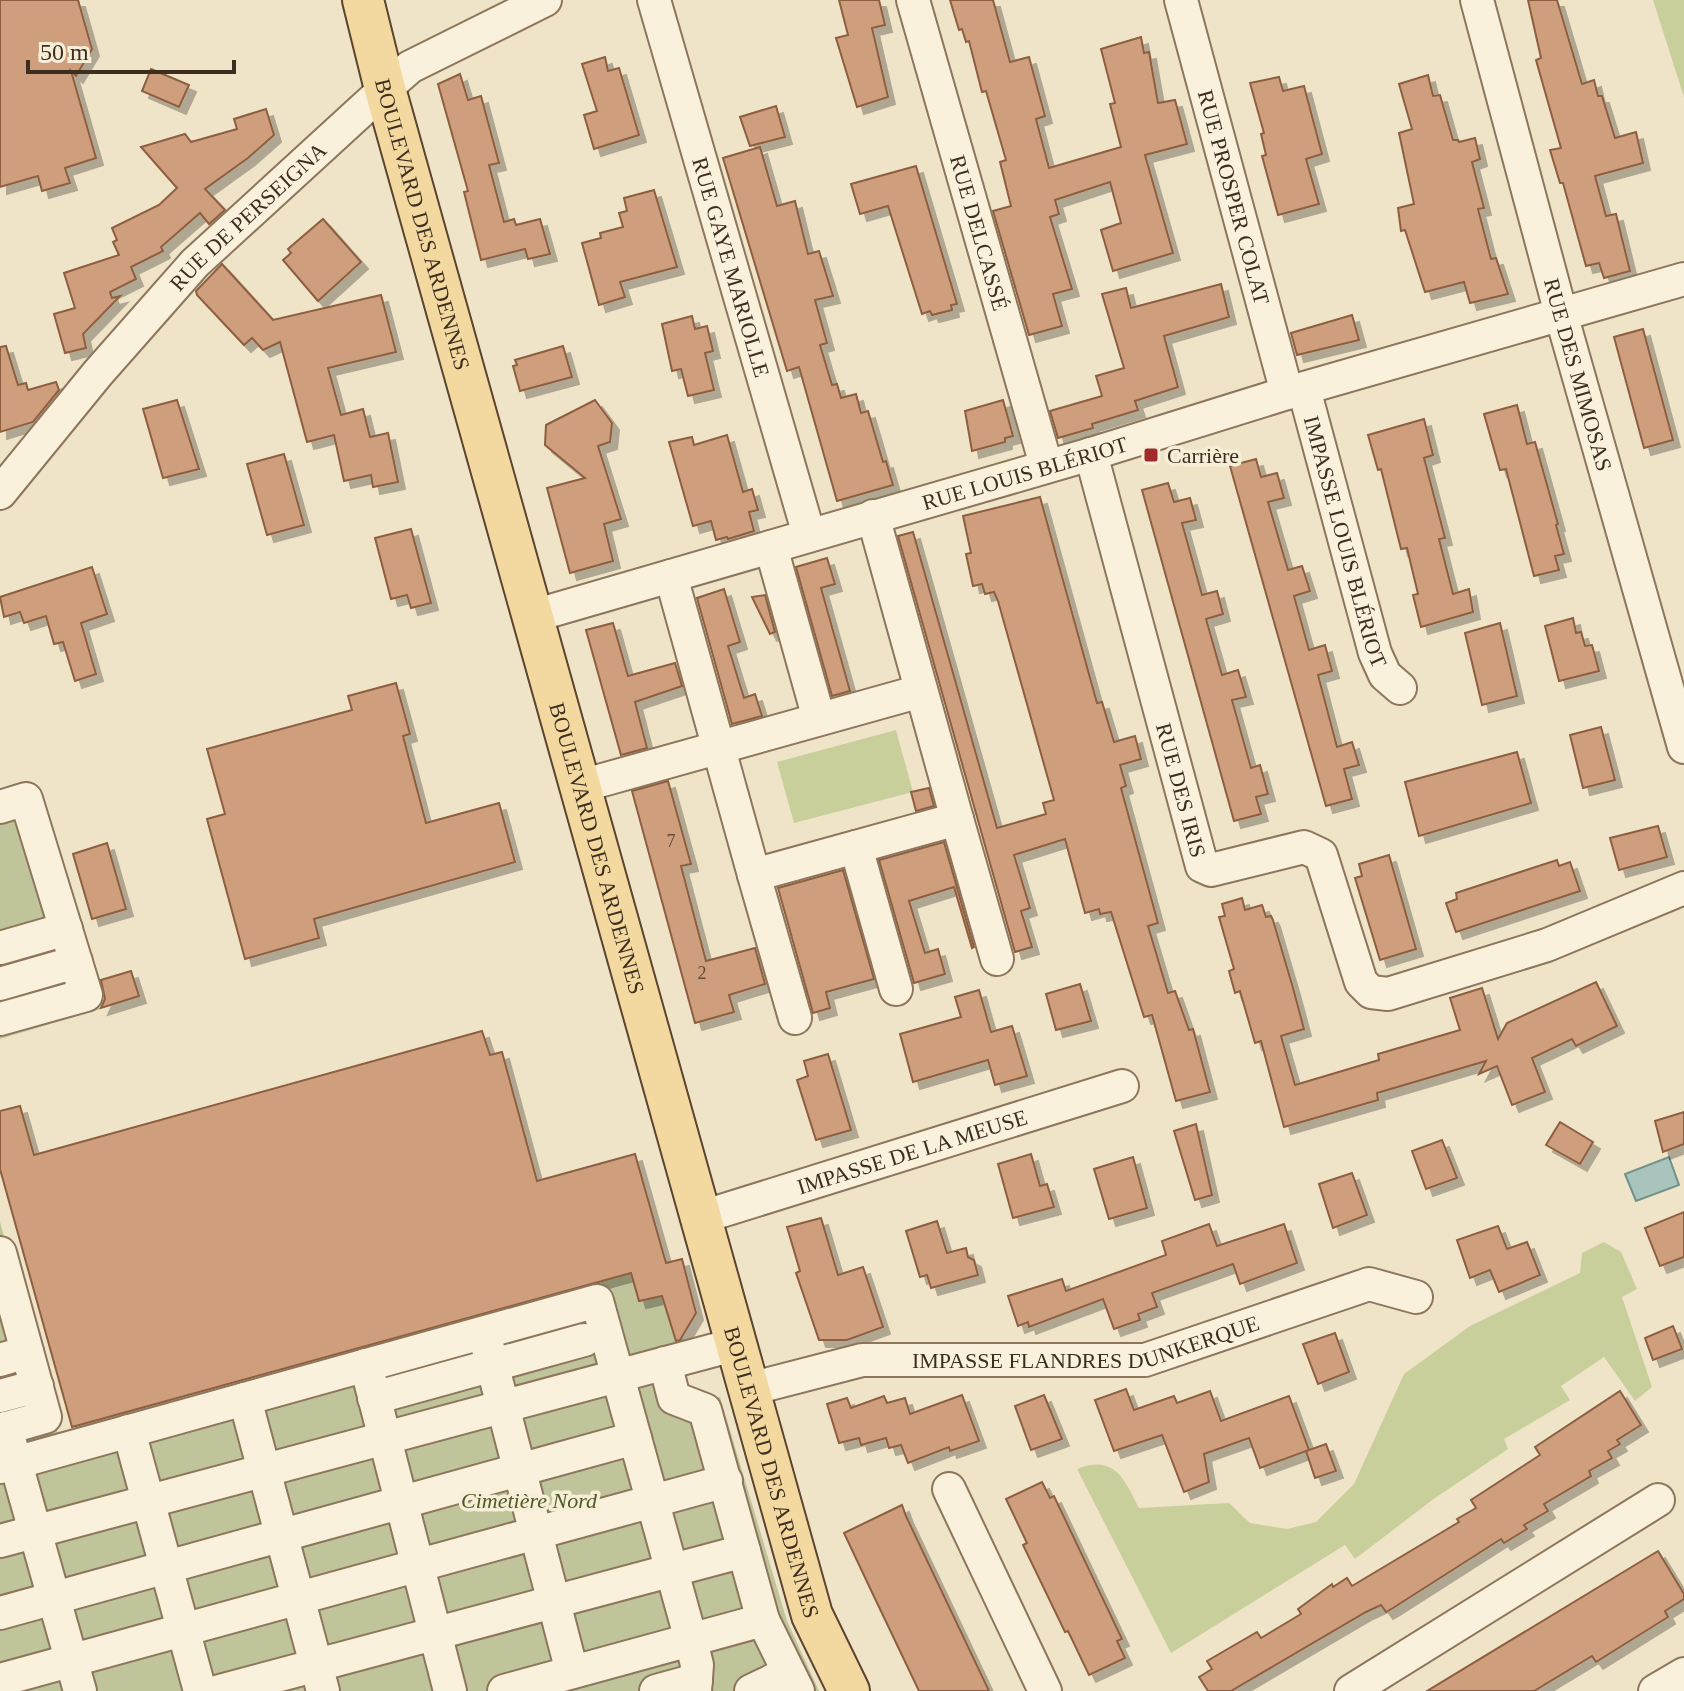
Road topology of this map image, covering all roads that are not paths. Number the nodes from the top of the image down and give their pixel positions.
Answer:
1 (363, 0) edge
2 (545, 0) edge
3 (654, 0) edge
4 (913, 0) edge
5 (1181, 0) edge
6 (1477, 0) edge
7 (385, 89) junction
8 (1684, 279) edge
9 (1561, 314) junction
10 (1296, 391) junction
11 (1091, 454) junction
12 (1046, 465) junction
13 (0, 493) edge
14 (873, 516) junction
15 (809, 535) junction
16 (771, 547) junction
17 (671, 576) junction
18 (533, 616) junction
19 (1400, 688) dead end
20 (921, 691) junction
21 (819, 719) junction
22 (1684, 747) edge
23 (720, 748) junction
24 (581, 786) junction
25 (0, 807) edge
26 (957, 819) junction
27 (856, 847) junction
28 (754, 875) junction
29 (1684, 888) edge
30 (66, 929) junction
31 (0, 948) edge
32 (997, 959) dead end
33 (76, 962) junction
34 (0, 984) edge
35 (896, 989) dead end
36 (795, 1018) dead end
37 (0, 1019) edge
38 (1122, 1086) dead end
39 (702, 1217) junction
40 (5, 1290) edge
41 (1416, 1297) dead end
42 (484, 1333) junction
43 (584, 1340) dead end
44 (737, 1344) junction
45 (14, 1356) edge
46 (665, 1363) junction
47 (366, 1365) junction
48 (493, 1365) junction
49 (617, 1376) junction
50 (37, 1386) junction
51 (750, 1389) junction
52 (0, 1396) edge
53 (374, 1398) junction
54 (245, 1399) junction
55 (503, 1407) junction
56 (3, 1429) edge
57 (129, 1431) junction
58 (385, 1438) junction
59 (635, 1438) junction
60 (8, 1465) edge
61 (264, 1470) junction
62 (519, 1470) junction
63 (726, 1481) junction
64 (949, 1489) dead end
65 (1658, 1500) dead end
66 (148, 1501) junction
67 (652, 1501) junction
68 (402, 1503) junction
69 (36, 1531) junction
70 (536, 1533) junction
71 (281, 1536) junction
72 (0, 1541) edge
73 (744, 1551) junction
74 (418, 1566) junction
75 (166, 1568) junction
76 (671, 1570) junction
77 (54, 1598) junction
78 (298, 1598) junction
79 (554, 1601) junction
80 (0, 1613) edge
81 (763, 1620) junction
82 (183, 1630) junction
83 (435, 1633) junction
84 (691, 1640) junction
85 (71, 1660) junction
86 (572, 1672) junction
87 (1684, 1674) edge
88 (320, 1678) edge
89 (0, 1680) edge
90 (793, 1682) edge
91 (696, 1685) edge
92 (80, 1691) edge
93 (200, 1691) edge
94 (220, 1691) edge
95 (450, 1691) edge
96 (504, 1691) edge
97 (656, 1691) edge
98 (751, 1691) edge
99 (849, 1691) edge
100 (1045, 1691) edge
101 (1351, 1691) edge
102 (1655, 1691) edge

1 - 7 main road, BOULEVARD DES ARDENNES
2 - 7 street, RUE DE PERSEIGNA
3 - 15 street, RUE GAYE MARIOLLE
4 - 12 street, RUE DELCASSÉ
5 - 10 street, RUE PROSPER COLAT
6 - 9 street, RUE DES MIMOSAS
7 - 13 street, RUE DE PERSEIGNA
7 - 18 main road, BOULEVARD DES ARDENNES
8 - 9 street, RUE LOUIS BLÉRIOT
9 - 10 street, RUE LOUIS BLÉRIOT
9 - 22 street, RUE DES MIMOSAS
10 - 11 street, RUE LOUIS BLÉRIOT
10 - 19 street, IMPASSE LOUIS BLÉRIOT
11 - 12 street, RUE LOUIS BLÉRIOT
11 - 29 street, RUE DES IRIS
12 - 14 street, RUE LOUIS BLÉRIOT
14 - 15 street, RUE LOUIS BLÉRIOT
14 - 20 street
15 - 16 street, RUE LOUIS BLÉRIOT
16 - 17 street, RUE LOUIS BLÉRIOT
16 - 21 street
17 - 18 street, RUE LOUIS BLÉRIOT
17 - 23 street
18 - 24 main road, BOULEVARD DES ARDENNES
20 - 21 street
20 - 26 street
21 - 23 street
23 - 24 street
23 - 28 street
24 - 39 main road, BOULEVARD DES ARDENNES
25 - 30 street
26 - 27 street
26 - 32 street
27 - 28 street
27 - 35 street
28 - 36 street
30 - 31 street
30 - 33 street
33 - 34 street
33 - 37 street
38 - 39 street, IMPASSE DE LA MEUSE
39 - 44 main road, BOULEVARD DES ARDENNES
40 - 45 street
41 - 51 street, IMPASSE FLANDRES DUNKERQUE
42 - 47 street
42 - 48 street
42 - 49 street
43 - 48 street
44 - 46 street
44 - 51 main road, BOULEVARD DES ARDENNES
45 - 50 street
46 - 49 street
46 - 63 street
47 - 53 street
47 - 54 street
48 - 53 street
48 - 55 street
49 - 55 street
49 - 59 street
50 - 52 street
50 - 56 street
51 - 99 main road, BOULEVARD DES ARDENNES
53 - 58 street
54 - 57 street
54 - 61 street
55 - 58 street
55 - 62 street
56 - 60 street
57 - 60 street
57 - 66 street
58 - 61 street
58 - 68 street
59 - 62 street
59 - 67 street
60 - 69 street
61 - 66 street
61 - 71 street
62 - 68 street
62 - 70 street
63 - 67 street
63 - 73 street
64 - 100 street
65 - 101 street
66 - 69 street
66 - 75 street
67 - 70 street
67 - 76 street
68 - 71 street
68 - 74 street
69 - 72 street
69 - 77 street
70 - 74 street
70 - 79 street
71 - 75 street
71 - 78 street
73 - 76 street
73 - 81 street
74 - 78 street
74 - 83 street
75 - 77 street
75 - 82 street
76 - 79 street
76 - 84 street
77 - 80 street
77 - 85 street
78 - 82 street
78 - 88 street
79 - 83 street
79 - 86 street
81 - 84 street
81 - 90 street
82 - 85 street
82 - 93 street
83 - 88 street
83 - 95 street
84 - 86 street
84 - 91 street
85 - 89 street
85 - 92 street
86 - 96 street
87 - 102 street
88 - 94 street
90 - 98 street
91 - 97 street

